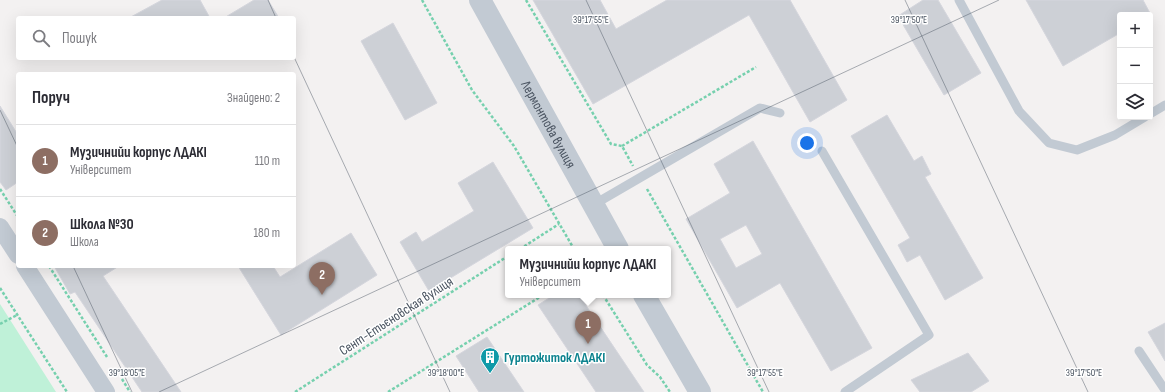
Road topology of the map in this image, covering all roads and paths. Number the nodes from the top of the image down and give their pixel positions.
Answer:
1 (422, 0) edge
2 (480, 0) edge
3 (526, 0) edge
4 (959, 0) edge
5 (756, 67) dead end
6 (1165, 105) edge
7 (1153, 112) edge
8 (780, 113) dead end
9 (1140, 120) edge
10 (622, 146) junction
11 (822, 151) dead end
12 (640, 178) junction
13 (0, 189) edge
14 (593, 205) junction
15 (16, 214) edge
16 (559, 224) junction
17 (0, 227) edge
18 (525, 246) edge
19 (572, 246) edge
20 (616, 246) edge
21 (16, 252) edge
22 (505, 258) edge
23 (26, 268) edge
24 (50, 268) edge
25 (0, 288) edge
26 (538, 298) edge
27 (605, 298) edge
28 (646, 298) edge
29 (17, 315) junction
30 (0, 324) edge
31 (1139, 351) dead end
32 (109, 359) dead end
33 (122, 379) dead end
34 (1165, 390) edge
35 (67, 392) edge
36 (106, 392) edge
37 (130, 392) edge
38 (295, 392) edge
39 (388, 392) edge
40 (670, 392) edge
41 (700, 392) edge
42 (763, 392) edge
43 (845, 392) edge

1 - 16 path
2 - 14 street, Лермонтова вулиця
3 - 10 path
4 - 9 lane
5 - 10 path
6 - 7 lane
8 - 12 lane
10 - 12 path
11 - 43 lane
12 - 14 lane
12 - 42 path
13 - 15 path
14 - 20 street, Лермонтова вулиця
16 - 18 path
16 - 19 path
17 - 21 street
22 - 38 path, Сент-Етьєновская вулиця
23 - 36 street
24 - 32 path
25 - 29 path
26 - 39 path
27 - 40 path
28 - 41 street
29 - 30 path
29 - 35 path
31 - 34 lane
33 - 37 path

